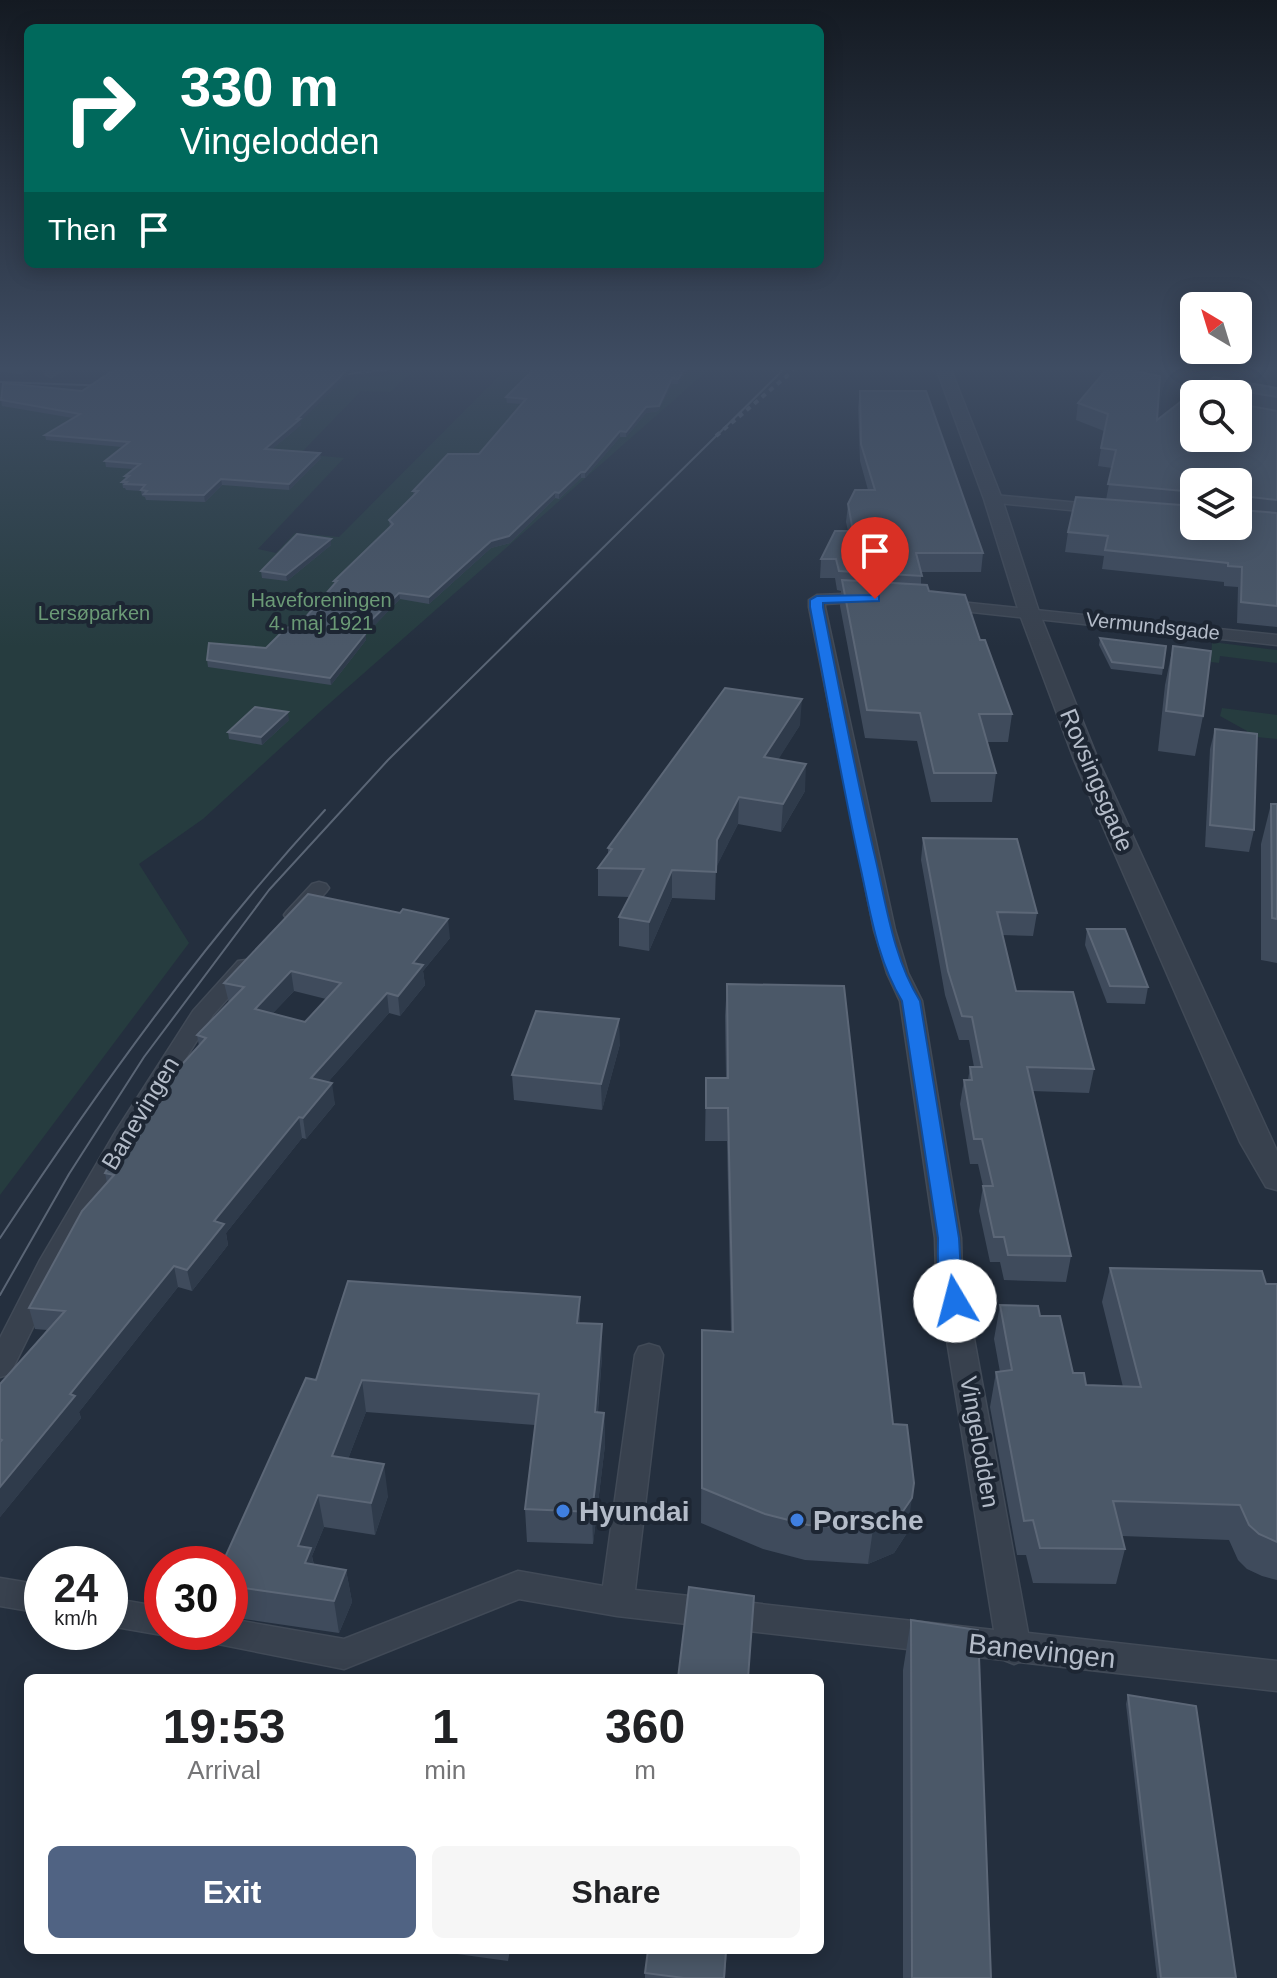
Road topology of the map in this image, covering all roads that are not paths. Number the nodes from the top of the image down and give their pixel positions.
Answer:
1 (979, 462) edge
2 (993, 499) junction
3 (1111, 510) edge
4 (892, 601) edge
5 (919, 603) edge
6 (1029, 612) junction
7 (1277, 640) edge
8 (319, 888) dead end
9 (277, 933) edge
10 (257, 954) edge
11 (1277, 1179) edge
12 (649, 1355) dead end
13 (0, 1366) edge
14 (0, 1592) edge
15 (24, 1596) edge
16 (617, 1602) junction
17 (248, 1637) edge
18 (1014, 1649) junction
19 (1277, 1676) edge

1 - 2 street, Rovsingsgade
2 - 3 street
2 - 6 street, Rovsingsgade
4 - 18 street, Vingelodden
5 - 6 street
6 - 7 street, Vermundsgade
6 - 11 street, Rovsingsgade
8 - 9 street
10 - 13 street, Banevingen
12 - 16 street
14 - 15 street
16 - 17 street, Banevingen
16 - 18 street, Banevingen
18 - 19 street, Banevingen

